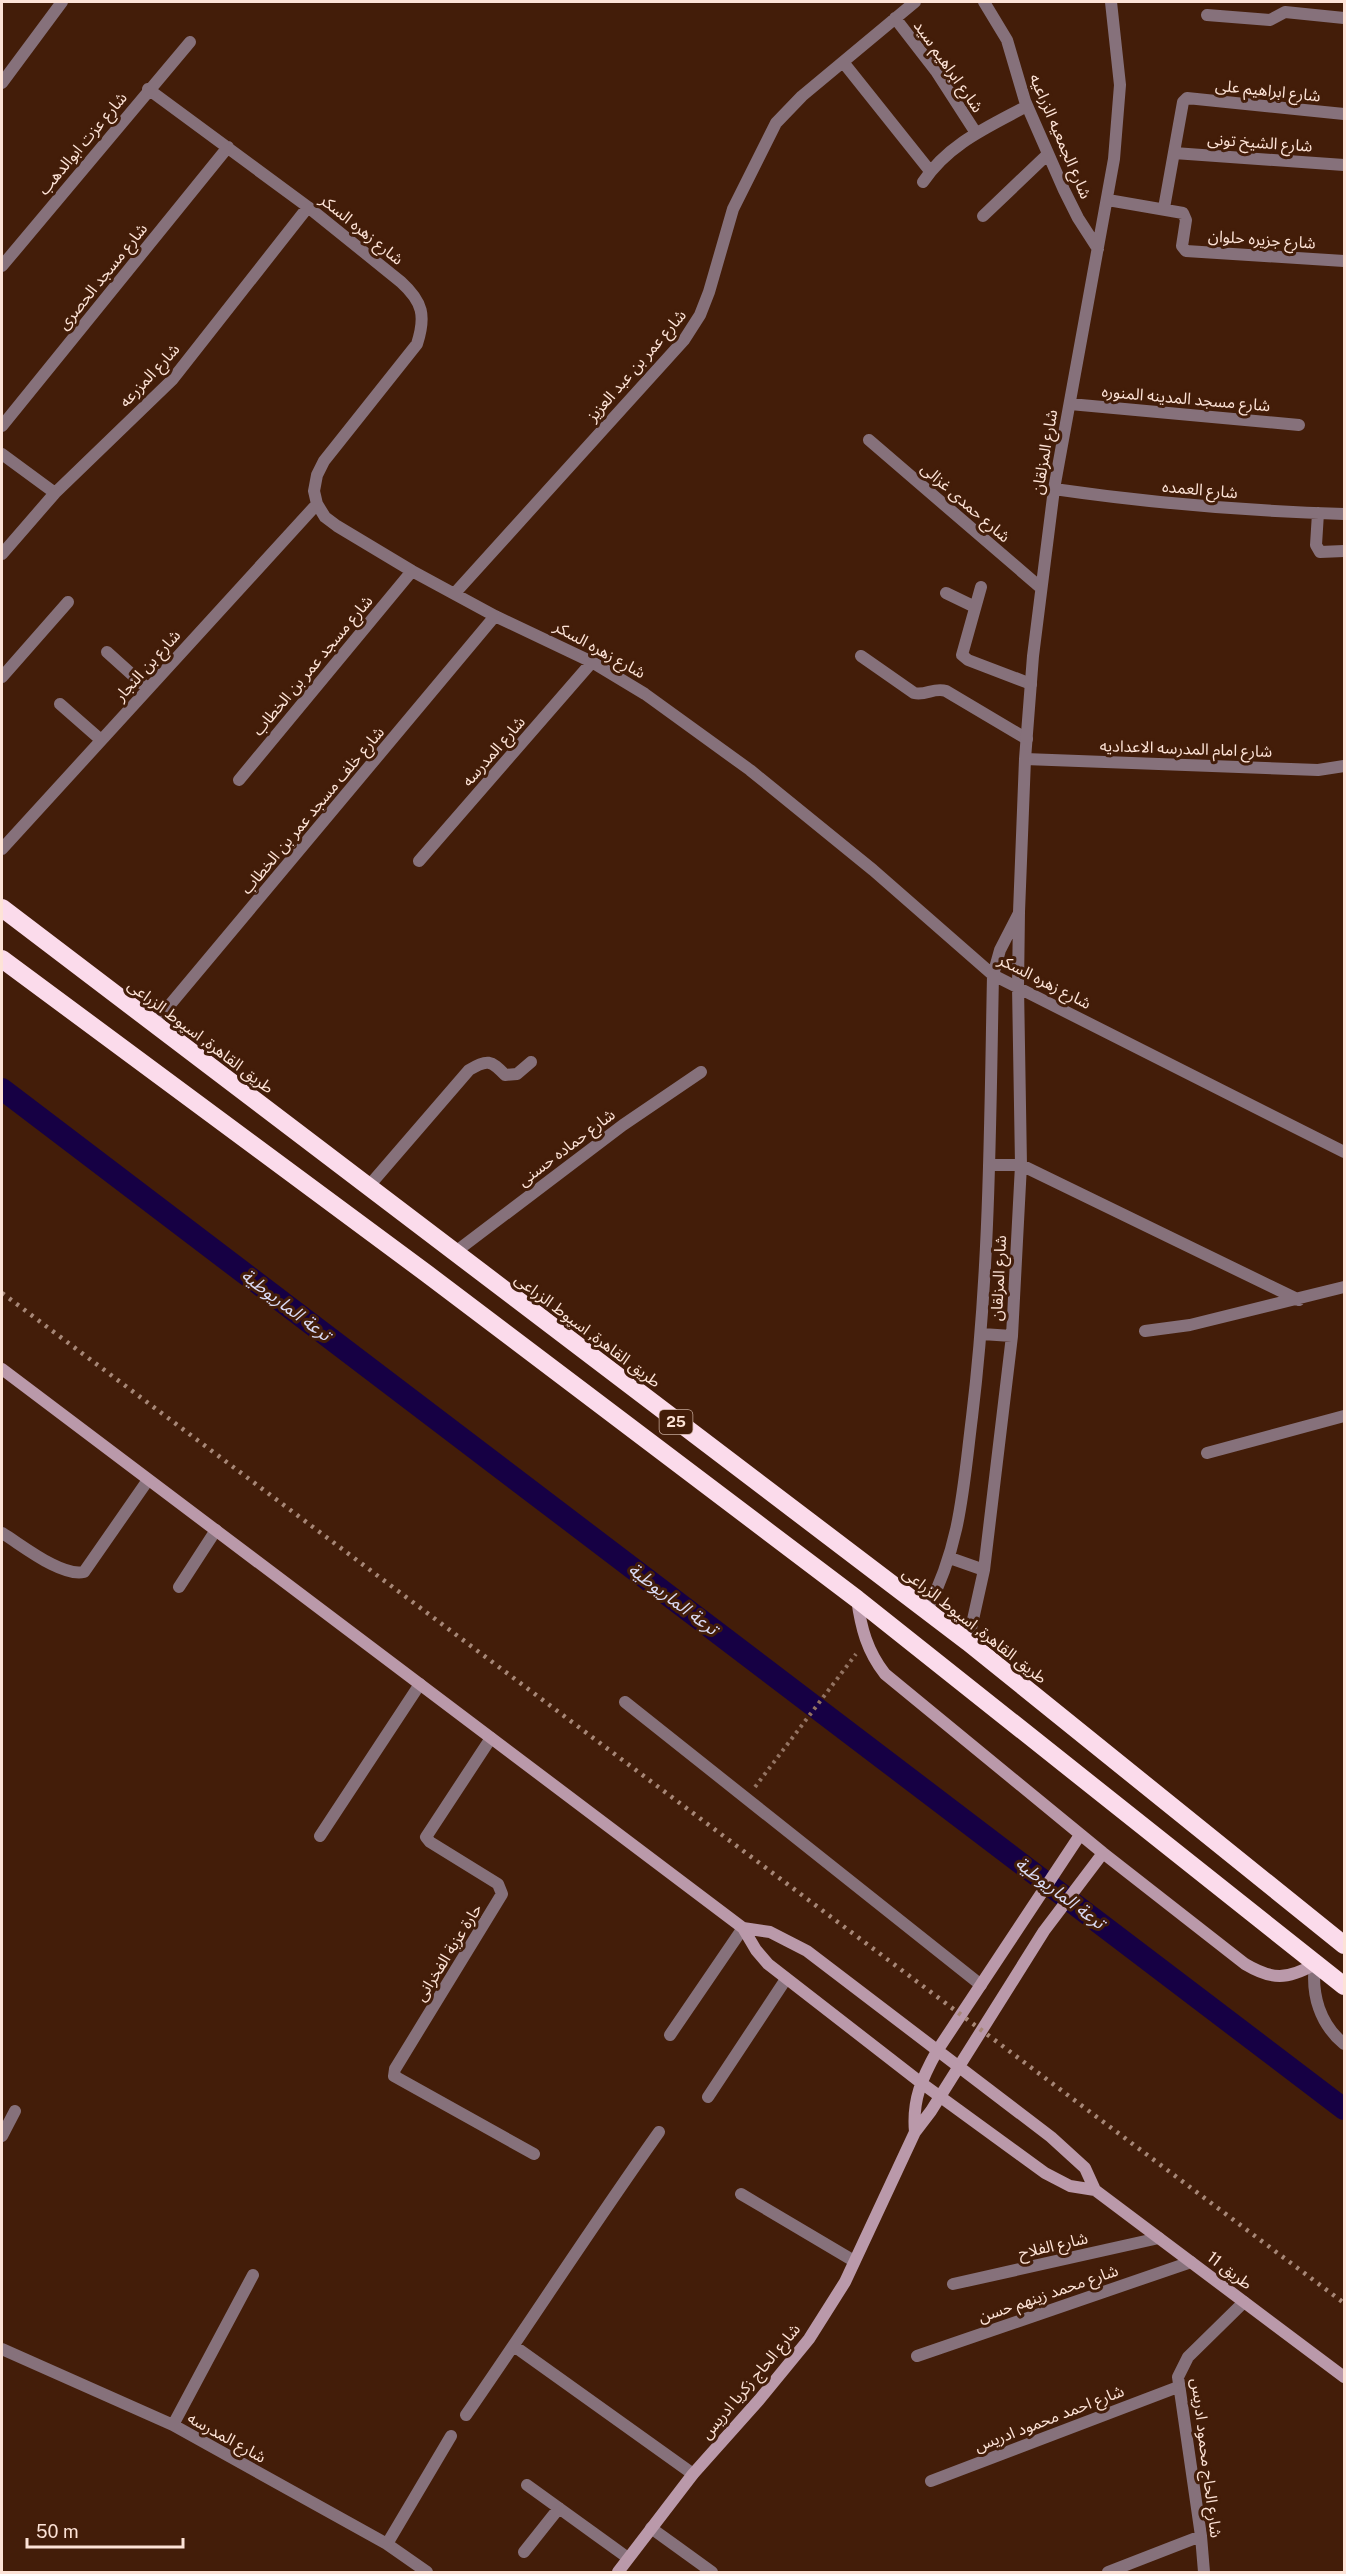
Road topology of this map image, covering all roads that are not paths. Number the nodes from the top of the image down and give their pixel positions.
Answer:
1 (62, 2) edge
2 (915, 2) edge
3 (984, 2) edge
4 (1112, 2) edge
5 (1207, 15) dead end
6 (895, 18) junction
7 (1344, 18) edge
8 (190, 42) dead end
9 (843, 62) junction
10 (2, 83) edge
11 (148, 89) junction
12 (1027, 106) junction
13 (1344, 114) edge
14 (976, 134) junction
15 (228, 147) junction
16 (1174, 153) junction
17 (1048, 154) junction
18 (1344, 165) edge
19 (930, 171) junction
20 (923, 182) dead end
21 (1108, 200) junction
22 (308, 207) junction
23 (1164, 208) junction
24 (983, 216) dead end
25 (1098, 249) junction
26 (1344, 261) edge
27 (2, 266) edge
28 (1070, 404) junction
29 (1299, 425) dead end
30 (2, 426) edge
31 (869, 440) dead end
32 (2, 454) edge
33 (1054, 489) junction
34 (55, 493) junction
35 (317, 504) junction
36 (1318, 513) junction
37 (1344, 514) edge
38 (1344, 551) edge
39 (2, 554) edge
40 (411, 571) junction
41 (981, 587) dead end
42 (1041, 588) junction
43 (455, 593) junction
44 (946, 593) dead end
45 (68, 602) dead end
46 (975, 607) junction
47 (495, 616) junction
48 (107, 652) dead end
49 (861, 656) dead end
50 (592, 662) junction
51 (2, 677) edge
52 (1031, 684) junction
53 (148, 689) junction
54 (60, 704) dead end
55 (1027, 739) junction
56 (101, 740) junction
57 (1025, 759) junction
58 (1344, 766) edge
59 (239, 780) dead end
60 (2, 849) edge
61 (419, 861) dead end
62 (1019, 912) junction
63 (4, 914) edge
64 (2, 959) edge
65 (993, 975) junction
66 (1018, 986) junction
67 (153, 1025) junction
68 (531, 1062) dead end
69 (701, 1072) dead end
70 (1344, 1152) edge
71 (989, 1165) junction
72 (1021, 1165) junction
73 (368, 1188) junction
74 (454, 1253) junction
75 (1344, 1287) edge
76 (1299, 1300) junction
77 (1145, 1332) dead end
78 (982, 1334) junction
79 (1012, 1336) junction
80 (2, 1369) edge
81 (1344, 1416) edge
82 (1207, 1453) dead end
83 (148, 1480) junction
84 (216, 1530) junction
85 (2, 1533) edge
86 (950, 1558) junction
87 (871, 1570) junction
88 (984, 1570) junction
89 (179, 1587) dead end
90 (857, 1599) junction
91 (927, 1610) junction
92 (968, 1642) junction
93 (420, 1684) junction
94 (625, 1702) dead end
95 (491, 1738) junction
96 (1080, 1835) junction
97 (320, 1836) dead end
98 (1103, 1853) junction
99 (743, 1928) junction
100 (1341, 1942) edge
101 (1315, 1964) junction
102 (786, 1979) junction
103 (981, 1985) junction
104 (1344, 1986) edge
105 (670, 2035) dead end
106 (1344, 2044) edge
107 (937, 2051) junction
108 (959, 2067) junction
109 (920, 2082) junction
110 (708, 2097) dead end
111 (940, 2097) junction
112 (15, 2111) dead end
113 (659, 2132) dead end
114 (915, 2132) junction
115 (2, 2136) edge
116 (534, 2154) dead end
117 (1095, 2190) junction
118 (741, 2194) dead end
119 (1159, 2238) junction
120 (854, 2261) junction
121 (1191, 2262) junction
122 (253, 2275) dead end
123 (953, 2283) dead end
124 (1244, 2302) junction
125 (514, 2346) junction
126 (2, 2349) edge
127 (917, 2356) dead end
128 (1344, 2377) edge
129 (1178, 2387) junction
130 (466, 2415) dead end
131 (173, 2425) junction
132 (451, 2436) dead end
133 (693, 2474) junction
134 (931, 2481) dead end
135 (527, 2485) dead end
136 (559, 2508) junction
137 (651, 2528) junction
138 (1201, 2536) junction
139 (387, 2544) junction
140 (524, 2552) dead end
141 (628, 2558) junction
142 (1207, 2570) edge
143 (427, 2572) edge
144 (618, 2572) edge
145 (712, 2572) edge
146 (1108, 2572) edge

1 - 10 street
2 - 6 street, شارع عمر بن عبد العزيز
3 - 12 street, شارع الجمعيه الزراعيه
4 - 21 street, شارع المزلقان
5 - 7 street
6 - 9 street, شارع عمر بن عبد العزيز
6 - 14 street, شارع ابراهيم سيد
8 - 11 street, شارع عزت ابوالدهب
9 - 19 street
9 - 43 street, شارع عمر بن عبد العزيز
11 - 15 street, شارع زهره السكر
11 - 27 street, شارع عزت ابوالدهب
12 - 14 street, شارع ابراهيم سيد
12 - 17 street, شارع الجمعيه الزراعيه
13 - 16 street, شارع ابراهيم على
14 - 19 street, شارع ابراهيم سيد
15 - 22 street, شارع زهره السكر
15 - 30 street, شارع مسجد الحصرى
16 - 18 street, شارع الشيخ تونى
16 - 23 street
17 - 24 street
17 - 25 street, شارع الجمعيه الزراعيه
19 - 20 street, شارع ابراهيم سيد
21 - 23 street, شارع جزيره حلوان
21 - 25 street, شارع المزلقان
22 - 34 street, شارع المزرعه
22 - 35 street, شارع زهره السكر
23 - 26 street, شارع جزيره حلوان
25 - 28 street, شارع المزلقان
28 - 29 street, شارع مسجد المدينه المنوره
28 - 33 street, شارع المزلقان
31 - 42 street, شارع حمدى غزالى
32 - 34 street
33 - 36 street, شارع العمده
33 - 42 street, شارع المزلقان
34 - 39 street, شارع المزرعه
35 - 40 street, شارع زهره السكر
35 - 53 street, شارع بن النجار
36 - 37 street, شارع العمده
36 - 38 street
40 - 43 street, شارع زهره السكر
40 - 59 street, شارع مسجد عمر بن الخطاب
41 - 46 street
42 - 52 street, شارع المزلقان
43 - 47 street, شارع زهره السكر
44 - 46 street
45 - 51 street
46 - 52 street
47 - 50 street, شارع زهره السكر
47 - 67 street, شارع خلف مسجد عمر بن الخطاب
48 - 53 street
49 - 55 street
50 - 61 street, شارع المدرسه
50 - 65 street, شارع زهره السكر
52 - 55 street, شارع المزلقان
53 - 56 street, شارع بن النجار
54 - 56 street
55 - 57 street, شارع المزلقان
56 - 60 street, شارع بن النجار
57 - 58 street, شارع امام المدرسه الاعداديه
57 - 62 street, شارع المزلقان
62 - 65 street, شارع المزلقان
62 - 66 street, شارع المزلقان
63 - 67 highway, طريق القاهرة, اسيوط الزراعى / 25
64 - 90 highway, 25
65 - 66 street, شارع زهره السكر
65 - 71 street, شارع المزلقان
66 - 70 street, شارع زهره السكر
66 - 72 street, شارع المزلقان
67 - 73 highway, طريق القاهرة, اسيوط الزراعى / 25
68 - 73 street
69 - 74 street, شارع حماده حسنى
71 - 72 street
71 - 78 street, شارع المزلقان
72 - 76 street
72 - 79 street, شارع المزلقان
73 - 74 highway, طريق القاهرة, اسيوط الزراعى / 25
74 - 87 highway, طريق القاهرة, اسيوط الزراعى / 25
75 - 76 street
76 - 77 street
78 - 79 street
78 - 86 street, شارع المزلقان
79 - 88 street, شارع المزلقان
80 - 83 street
81 - 82 street
83 - 84 street
83 - 85 street
84 - 89 street
84 - 93 street
86 - 88 street
86 - 91 street, شارع المزلقان
87 - 90 highway
87 - 91 highway, طريق القاهرة, اسيوط الزراعى / 25
88 - 92 street, شارع المزلقان
90 - 96 street
90 - 101 highway, 25
91 - 92 highway, طريق القاهرة, اسيوط الزراعى / 25
92 - 100 highway, طريق القاهرة, اسيوط الزراعى / 25
93 - 95 street
93 - 97 street
94 - 103 street
95 - 99 street
95 - 116 street, حارة عزبة الفخرانى
96 - 98 street
96 - 103 street, شارع الحاج زكريا ادريس
98 - 101 street
98 - 108 street, شارع الحاج زكريا ادريس
99 - 102 street, طريق 11
99 - 105 street
99 - 107 street, طريق 11
100 - 101 highway
101 - 104 highway, 25
101 - 106 street
102 - 109 street, طريق 11
102 - 110 street
103 - 107 street, شارع الحاج زكريا ادريس
107 - 108 street, طريق 11
107 - 109 street, شارع الحاج زكريا ادريس
108 - 111 street, شارع الحاج زكريا ادريس
108 - 117 street, طريق 11
109 - 111 street, طريق 11
109 - 114 street, شارع الحاج زكريا ادريس
111 - 114 street, شارع الحاج زكريا ادريس
111 - 117 street, طريق 11
112 - 115 street
113 - 125 street
114 - 120 street, شارع الحاج زكريا ادريس
117 - 119 street, طريق 11
118 - 120 street
119 - 121 street, طريق 11
119 - 123 street, شارع الفلاح
120 - 133 street, شارع الحاج زكريا ادريس
121 - 124 street, طريق 11
121 - 127 street, شارع محمد زينهم حسن
122 - 131 street
124 - 128 street, طريق 11
124 - 129 street, شارع الحاج محمود ادريس
125 - 130 street
125 - 133 street
126 - 131 street, شارع المدرسه
129 - 134 street, شارع احمد محمود ادريس
129 - 138 street, شارع الحاج محمود ادريس
131 - 139 street, شارع المدرسه
132 - 139 street
133 - 137 street, شارع الحاج زكريا ادريس
135 - 136 street
136 - 140 street
136 - 141 street
137 - 141 street, شارع الحاج زكريا ادريس
137 - 145 street
138 - 142 street, شارع الحاج محمود ادريس
138 - 146 street
139 - 143 street, شارع المدرسه
141 - 144 street, شارع الحاج زكريا ادريس

